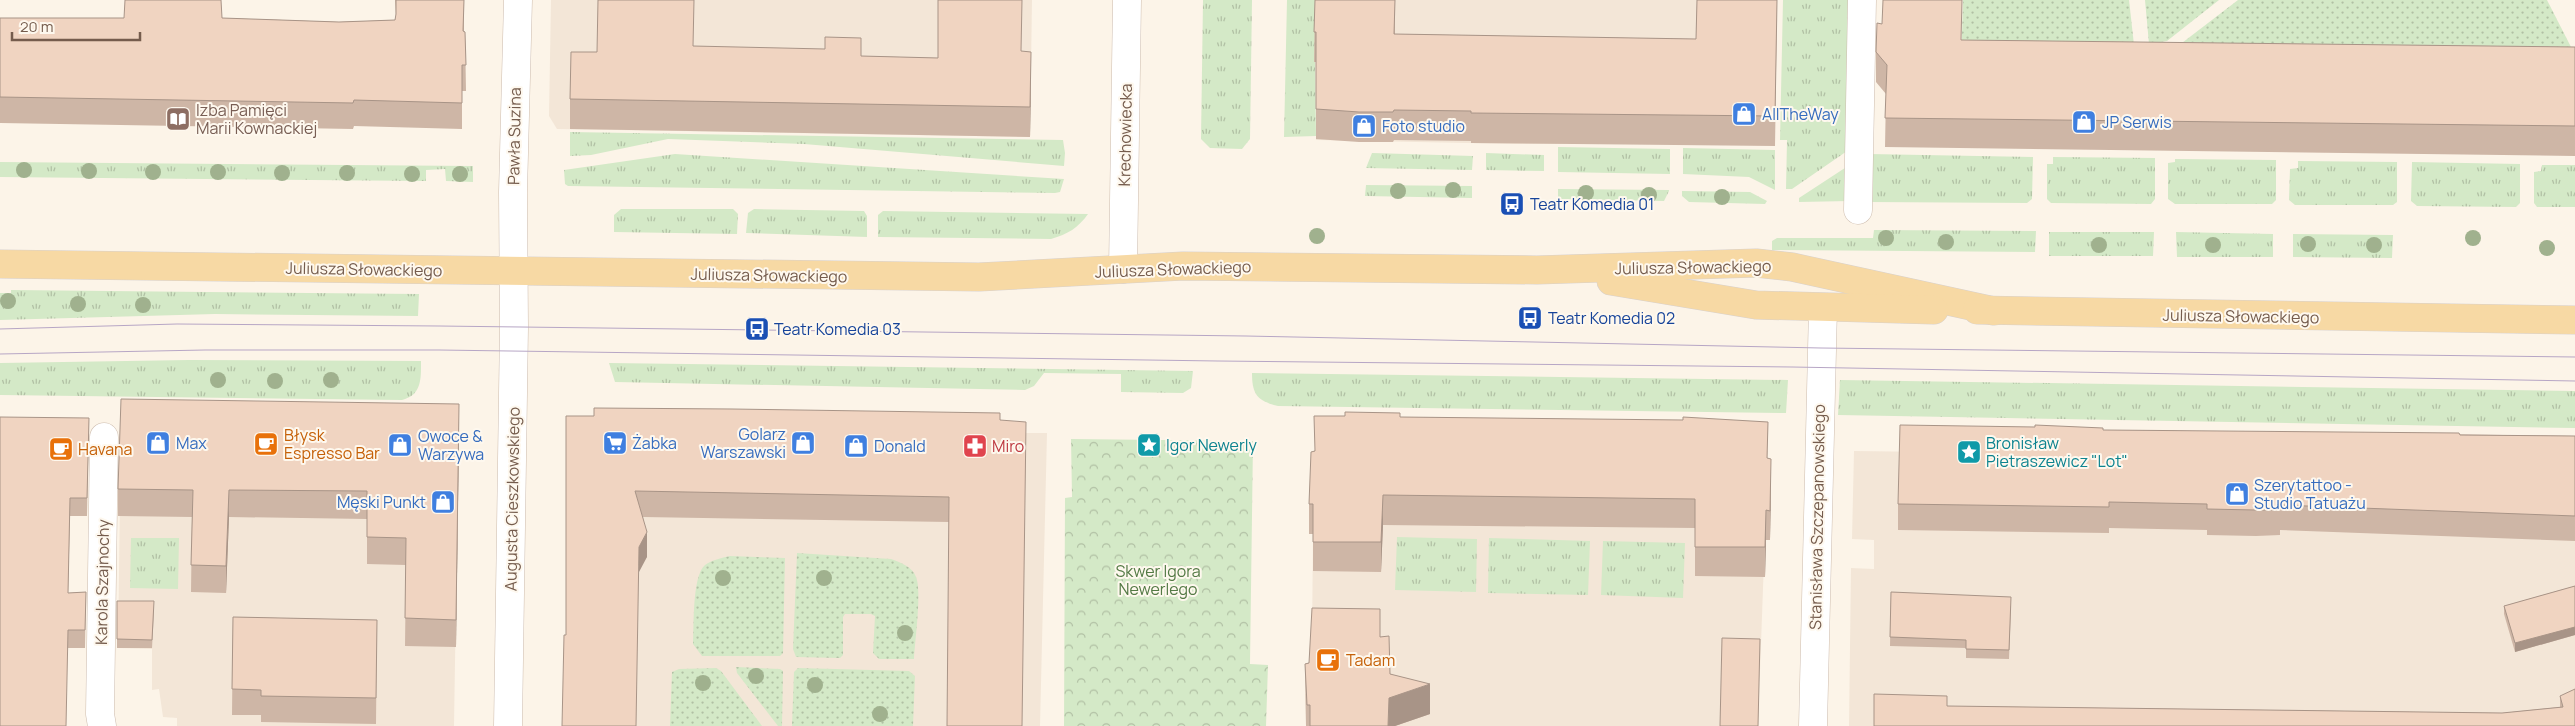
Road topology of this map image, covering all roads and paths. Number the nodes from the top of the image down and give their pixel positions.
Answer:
1 (518, 0) edge
2 (1126, 0) edge
3 (1862, 0) edge
4 (1858, 210) dead end
5 (0, 264) edge
6 (1123, 269) junction
7 (1537, 270) junction
8 (514, 271) junction
9 (2575, 305) edge
10 (1822, 308) junction
11 (1994, 310) junction
12 (2487, 319) junction
13 (2575, 320) edge
14 (104, 437) dead end
15 (102, 726) edge
16 (508, 726) edge
17 (1812, 726) edge

1 - 8 street, Pawła Suzina
2 - 6 street, Krechowiecka
3 - 4 street
5 - 8 main road, Juliusza Słowackiego
6 - 7 main road, Juliusza Słowackiego
6 - 8 main road, Juliusza Słowackiego
7 - 10 main road, Juliusza Słowackiego
7 - 11 main road, Juliusza Słowackiego
8 - 16 street, Augusta Cieszkowskiego
9 - 12 main road, Juliusza Słowackiego
10 - 11 main road, Juliusza Słowackiego
10 - 17 street, Stanisława Szczepanowskiego
11 - 12 main road, Juliusza Słowackiego
12 - 13 main road, Juliusza Słowackiego
14 - 15 street, Karola Szajnochy

